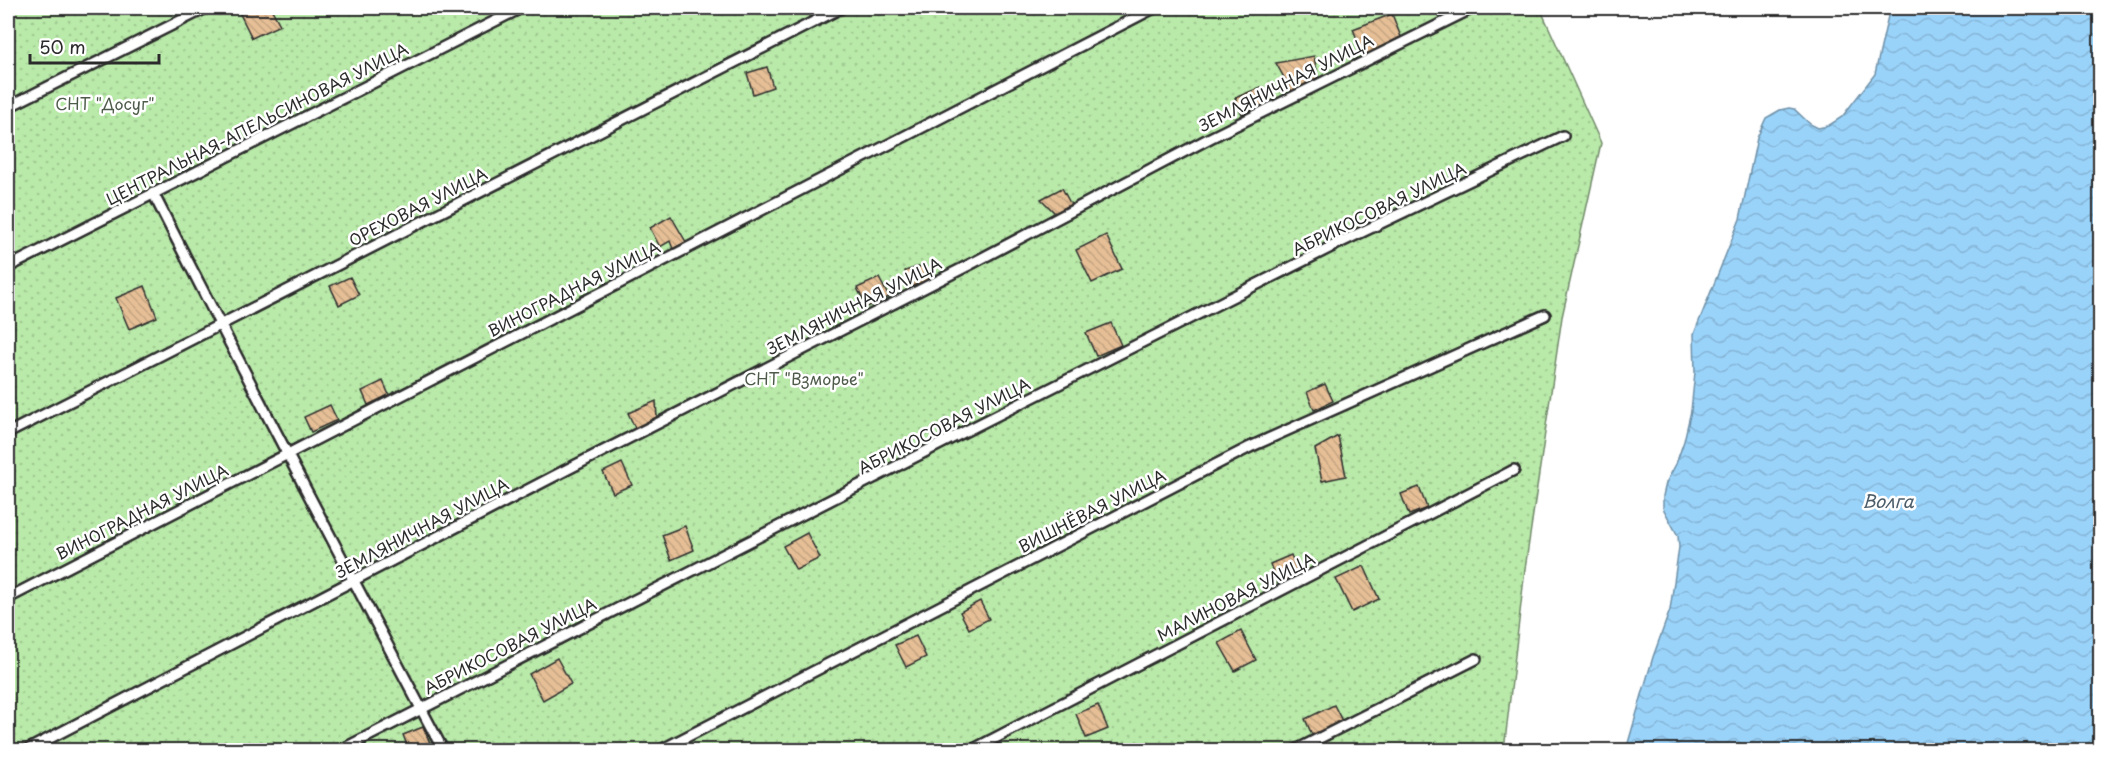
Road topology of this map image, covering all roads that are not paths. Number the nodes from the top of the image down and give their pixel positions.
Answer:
1 (206, 8) edge
2 (521, 8) edge
3 (841, 8) edge
4 (1154, 8) edge
5 (1473, 8) edge
6 (8, 107) edge
7 (1563, 136) dead end
8 (153, 193) junction
9 (8, 267) edge
10 (1545, 315) dead end
11 (220, 325) junction
12 (8, 433) edge
13 (288, 453) junction
14 (1514, 470) dead end
15 (353, 581) junction
16 (8, 598) edge
17 (1476, 659) dead end
18 (421, 709) junction
19 (27, 750) edge
20 (341, 750) edge
21 (443, 750) edge
22 (661, 750) edge
23 (972, 750) edge
24 (1296, 750) edge

1 - 6 lane
2 - 8 lane, ЦЕНТРАЛЬНАЯ-АПЕЛЬСИНОВАЯ УЛИЦА
3 - 11 lane, ОРЕХОВАЯ УЛИЦА
4 - 13 lane, ВИНОГРАДНАЯ УЛИЦА
5 - 15 lane, ЗЕМЛЯНИЧНАЯ УЛИЦА
7 - 18 lane, АБРИКОСОВАЯ УЛИЦА
8 - 9 lane, ЦЕНТРАЛЬНАЯ-АПЕЛЬСИНОВАЯ УЛИЦА
8 - 11 lane
10 - 22 lane, ВИШНЁВАЯ УЛИЦА
11 - 12 lane, ОРЕХОВАЯ УЛИЦА
11 - 13 lane
13 - 15 lane
13 - 16 lane, ВИНОГРАДНАЯ УЛИЦА
14 - 23 lane, МАЛИНОВАЯ УЛИЦА
15 - 18 lane
15 - 19 lane, ЗЕМЛЯНИЧНАЯ УЛИЦА
17 - 24 lane
18 - 20 lane, АБРИКОСОВАЯ УЛИЦА
18 - 21 lane

